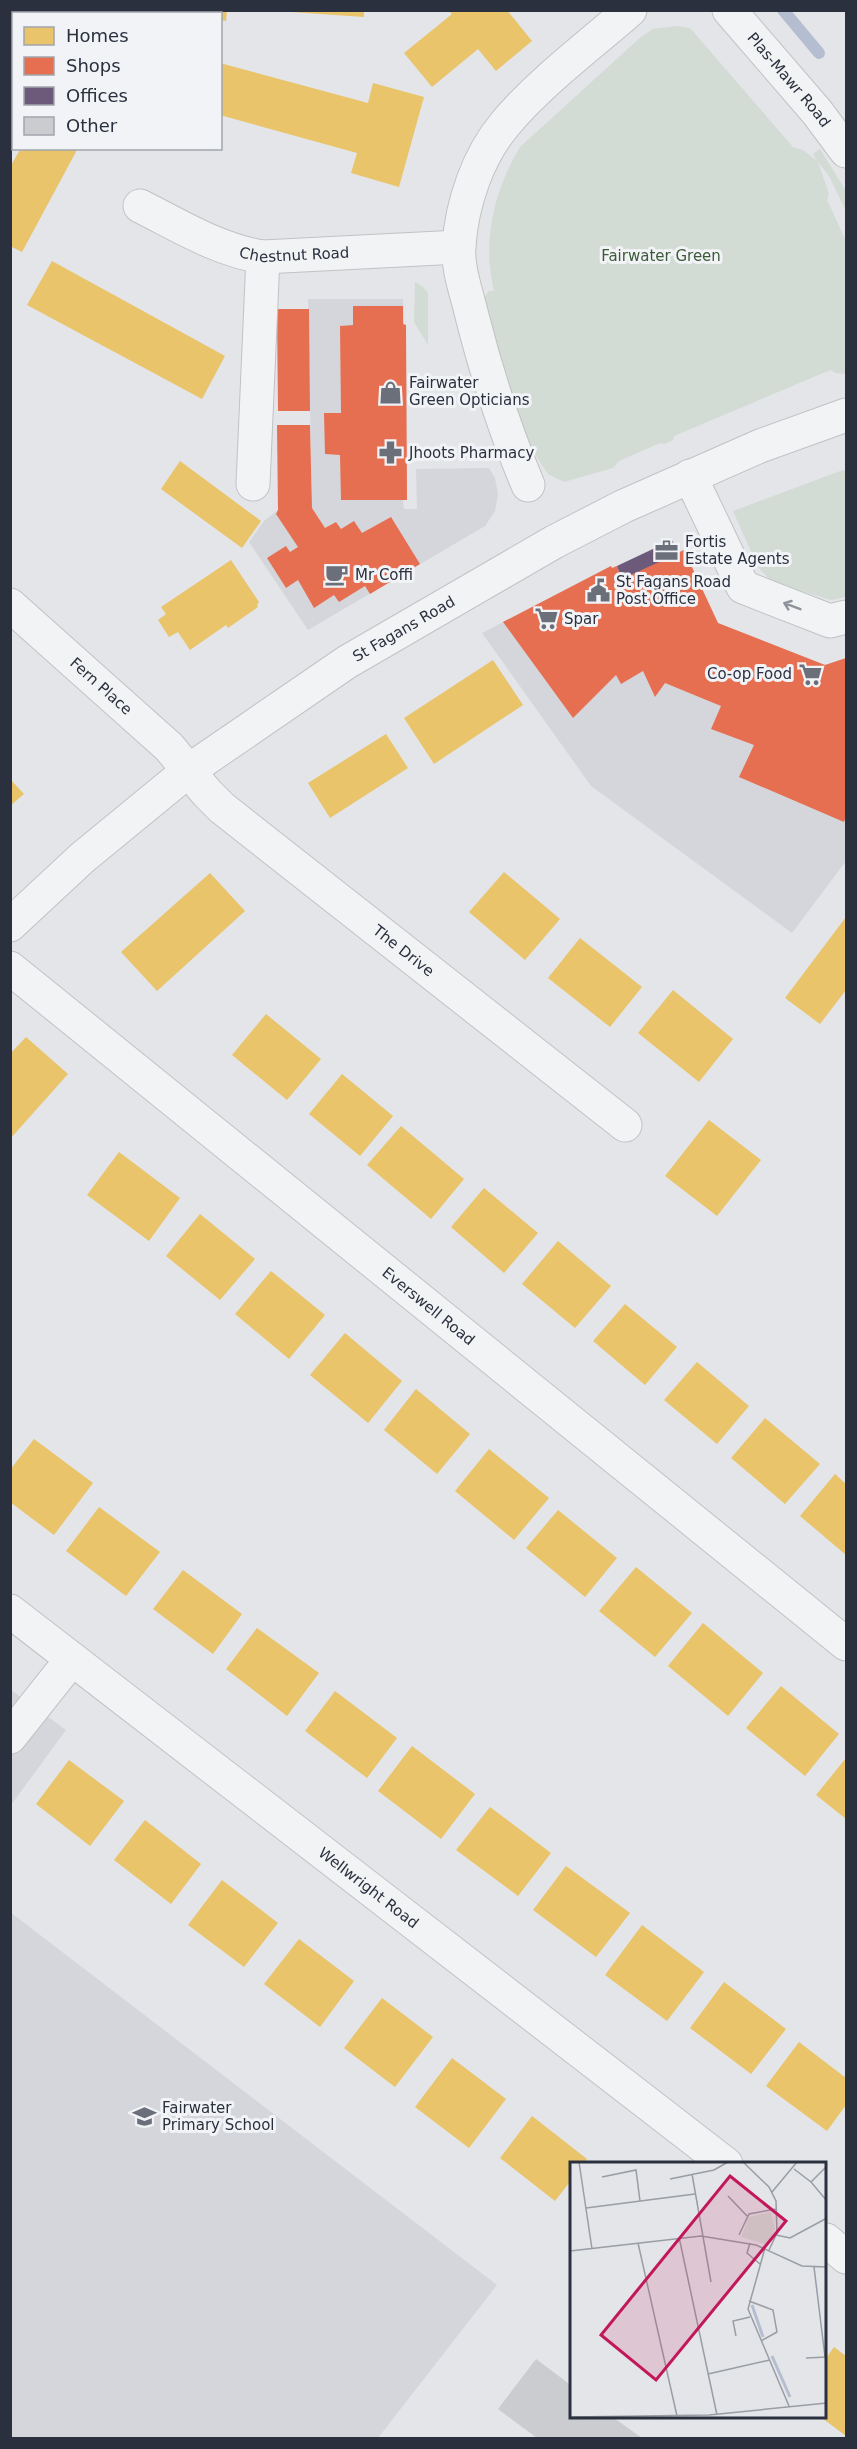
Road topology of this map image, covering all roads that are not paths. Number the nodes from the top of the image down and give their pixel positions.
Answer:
1 (630, 10) edge
2 (729, 10) edge
3 (846, 151) edge
4 (140, 206) dead end
5 (459, 247) junction
6 (263, 257) junction
7 (846, 415) edge
8 (690, 476) junction
9 (253, 484) dead end
10 (528, 484) dead end
11 (10, 605) edge
12 (846, 617) edge
13 (188, 771) junction
14 (10, 925) edge
15 (10, 968) edge
16 (625, 1125) dead end
17 (10, 1611) edge
18 (846, 1644) edge
19 (72, 1659) junction
20 (10, 1737) edge
21 (723, 2162) edge
22 (827, 2242) edge
23 (846, 2257) edge

1 - 5 street
2 - 3 street, Plas-Mawr Road
4 - 6 street, Chestnut Road
5 - 6 street, Chestnut Road
5 - 10 street
6 - 9 street
7 - 8 street, St Fagans Road
12 -> 8 street
8 - 13 street, St Fagans Road
11 - 13 street, Fern Place
13 - 14 street, St Fagans Road
13 - 16 street, The Drive
15 - 18 street, Everswell Road
17 - 19 street, Wellwright Road
19 - 20 street
19 - 21 street, Wellwright Road
22 - 23 street

